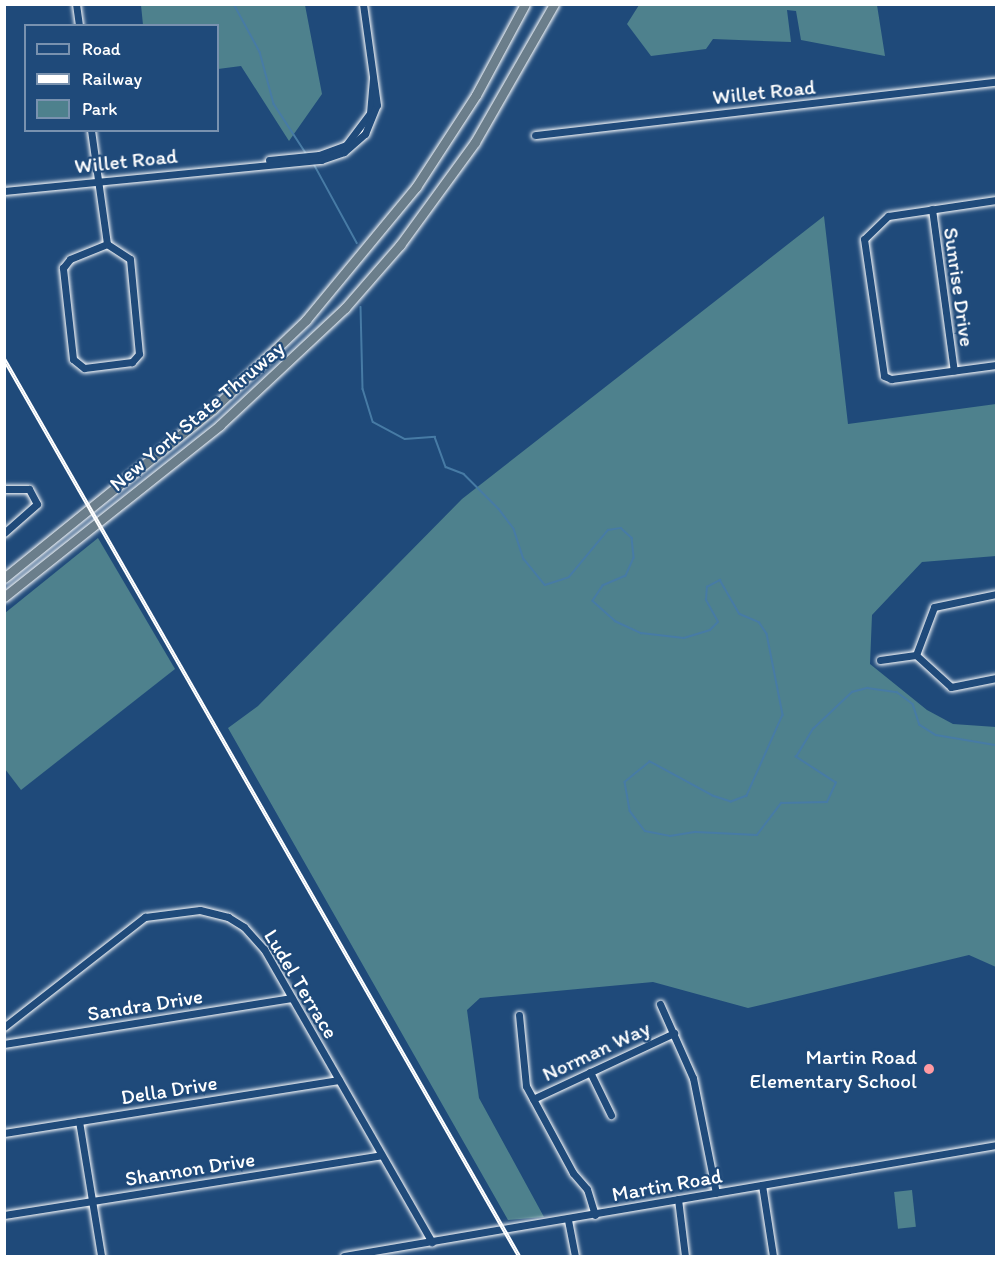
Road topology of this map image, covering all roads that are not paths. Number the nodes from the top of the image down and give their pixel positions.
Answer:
1 (76, 4) edge
2 (363, 4) edge
3 (525, 4) edge
4 (554, 4) edge
5 (78, 24) edge
6 (996, 82) edge
7 (91, 132) edge
8 (535, 135) dead end
9 (98, 181) junction
10 (4, 191) edge
11 (996, 200) edge
12 (932, 208) junction
13 (107, 244) junction
14 (996, 365) edge
15 (954, 371) junction
16 (4, 489) edge
17 (4, 532) edge
18 (4, 578) edge
19 (996, 594) edge
20 (4, 597) edge
21 (916, 655) junction
22 (880, 660) dead end
23 (996, 678) edge
24 (291, 998) junction
25 (660, 1004) dead end
26 (519, 1015) dead end
27 (4, 1027) edge
28 (674, 1033) junction
29 (4, 1044) edge
30 (590, 1072) junction
31 (339, 1080) junction
32 (533, 1099) junction
33 (610, 1115) dead end
34 (79, 1121) junction
35 (4, 1133) edge
36 (996, 1145) edge
37 (381, 1155) junction
38 (762, 1185) junction
39 (716, 1193) junction
40 (678, 1199) junction
41 (92, 1201) junction
42 (4, 1215) edge
43 (595, 1215) junction
44 (568, 1220) junction
45 (432, 1242) junction
46 (101, 1257) edge
47 (344, 1257) edge
48 (575, 1257) edge
49 (685, 1257) edge
50 (773, 1257) edge

1 - 5 street
2 - 9 street, Willet Road
3 - 18 highway, New York State Thruway
4 - 20 highway, New York State Thruway
6 - 8 street, Willet Road
7 - 9 street
9 - 10 street, Willet Road
9 - 13 street
11 - 12 street
12 - 15 street, Sunrise Drive
12 - 15 street
13 - 13 street
14 - 15 street
16 - 17 street
19 - 21 street
21 - 22 street
21 - 23 street
24 - 27 street, Ludel Terrace
24 - 29 street, Sandra Drive
24 - 31 street, Ludel Terrace
25 - 28 street
26 - 32 street
28 - 30 street, Norman Way
28 - 39 street
30 - 32 street, Norman Way
30 - 33 street
31 - 34 street, Della Drive
31 - 37 street, Ludel Terrace
32 - 43 street
34 - 35 street, Della Drive
34 - 41 street
36 - 38 street, Martin Road
37 - 41 street, Shannon Drive
37 - 45 street, Ludel Terrace
38 - 39 street, Martin Road
38 - 50 street
39 - 40 street, Martin Road
40 - 43 street, Martin Road
40 - 49 street
41 - 42 street, Shannon Drive
41 - 46 street
43 - 44 street, Martin Road
44 - 45 street, Martin Road
44 - 48 street
45 - 47 street, Martin Road

